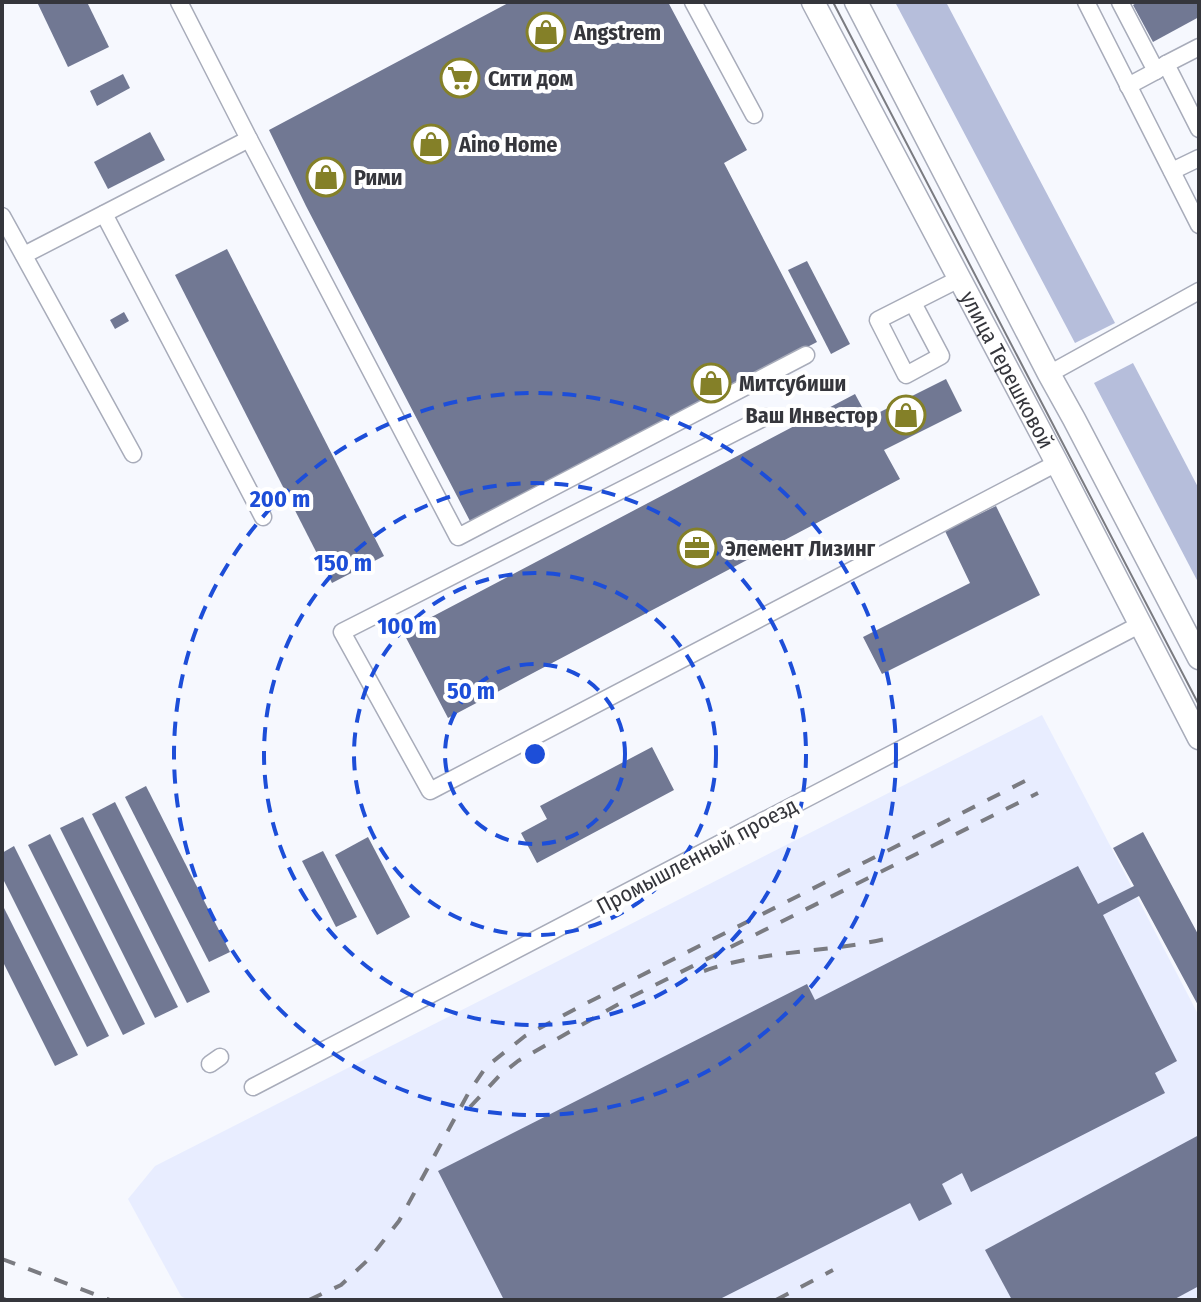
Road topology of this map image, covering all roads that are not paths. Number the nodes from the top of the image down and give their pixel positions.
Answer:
1 (179, 2) edge
2 (693, 2) edge
3 (813, 2) edge
4 (856, 2) edge
5 (1118, 2) edge
6 (1088, 7) edge
7 (1199, 47) edge
8 (1161, 68) junction
9 (1128, 86) junction
10 (754, 115) dead end
11 (1199, 129) edge
12 (249, 139) junction
13 (1199, 158) edge
14 (1172, 171) junction
15 (104, 214) junction
16 (2, 216) edge
17 (1199, 225) edge
18 (24, 255) junction
19 (959, 279) junction
20 (1199, 291) edge
21 (913, 303) dead end
22 (806, 355) dead end
23 (1049, 374) junction
24 (765, 417) dead end
25 (133, 454) dead end
26 (1057, 463) junction
27 (263, 517) dead end
28 (1141, 624) junction
29 (1199, 658) edge
30 (1199, 738) edge
31 (253, 1087) dead end

1 - 12 lane
2 - 10 lane
3 - 19 main road, улица Терешковой
4 - 23 main road, улица Терешковой
5 - 6 lane
5 - 8 lane
6 - 9 lane
7 - 8 lane
8 - 9 lane
8 - 11 lane
9 - 14 lane
12 - 15 lane
12 - 22 lane
13 - 14 lane
14 - 17 lane
15 - 18 lane
15 - 27 lane
16 - 18 lane
18 - 25 lane
19 - 21 lane
19 - 26 main road, улица Терешковой
20 - 23 lane
23 - 29 main road, улица Терешковой
24 - 26 lane
26 - 28 main road, улица Терешковой
28 - 30 main road, улица Терешковой
28 - 31 lane, Промышленный проезд

